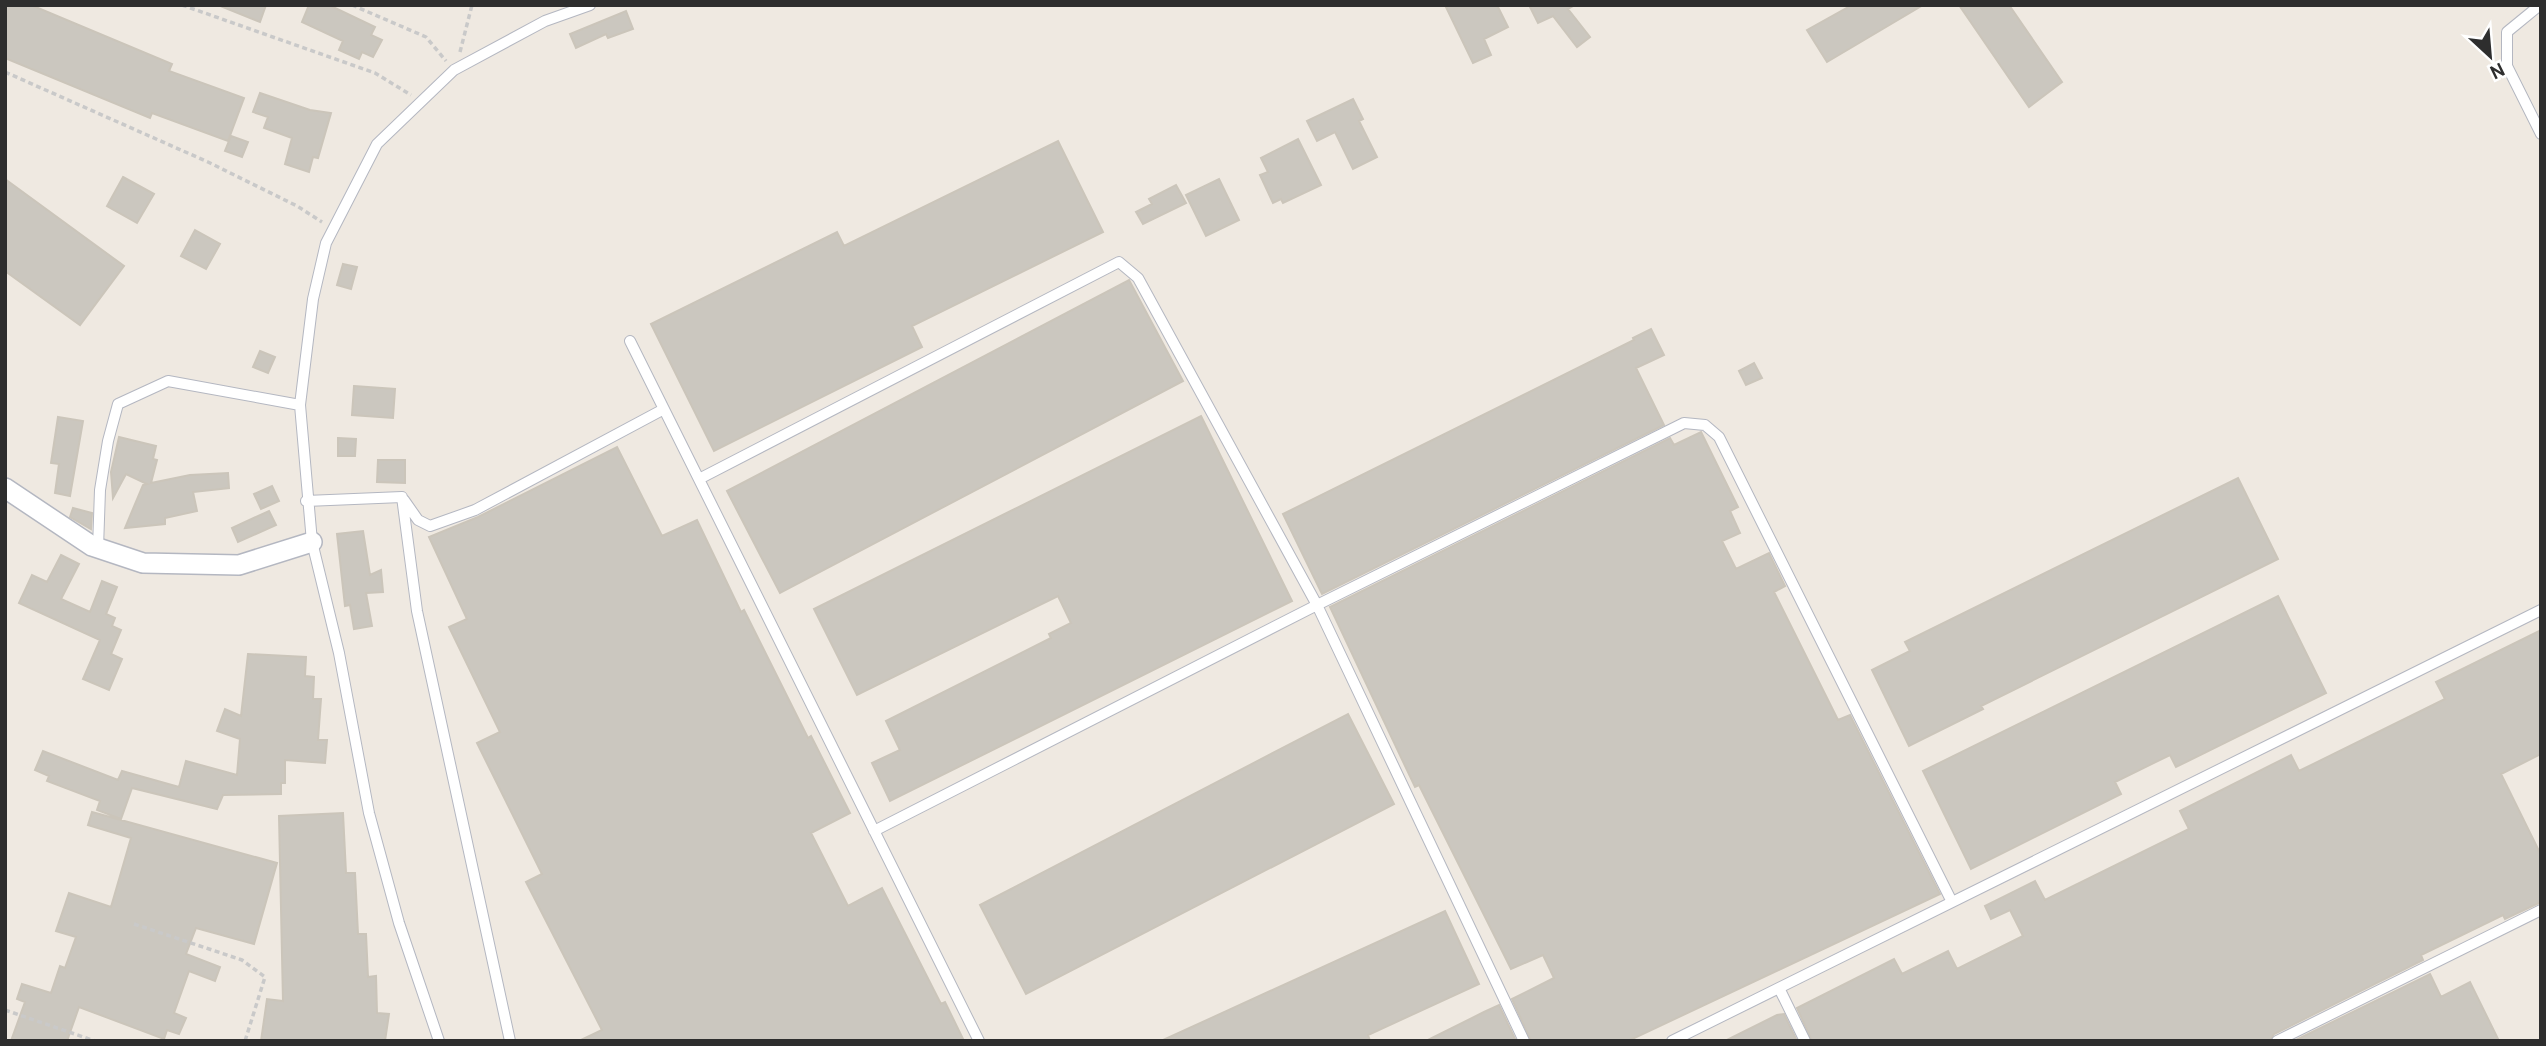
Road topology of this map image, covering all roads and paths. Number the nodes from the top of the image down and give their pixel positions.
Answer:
1 (183, 5) edge
2 (352, 5) edge
3 (472, 5) edge
4 (590, 5) edge
5 (2539, 5) edge
6 (454, 70) junction
7 (5, 72) edge
8 (421, 102) junction
9 (2541, 134) edge
10 (333, 229) junction
11 (631, 341) dead end
12 (300, 405) junction
13 (664, 408) junction
14 (699, 479) junction
15 (5, 488) edge
16 (402, 497) junction
17 (306, 501) junction
18 (312, 542) junction
19 (98, 548) junction
20 (1317, 605) junction
21 (2541, 610) edge
22 (874, 831) junction
23 (1952, 902) junction
24 (2541, 910) edge
25 (134, 924) dead end
26 (1779, 988) junction
27 (5, 1010) edge
28 (95, 1041) edge
29 (245, 1041) edge
30 (439, 1041) edge
31 (510, 1041) edge
32 (979, 1041) edge
33 (1524, 1041) edge
34 (1672, 1041) edge
35 (1805, 1041) edge
36 (2277, 1041) edge

1 - 8 path
2 - 6 path
3 - 6 path
4 - 6 lane
5 - 9 lane
6 - 8 lane
7 - 10 path
8 - 10 lane
10 - 12 lane
11 - 13 lane
12 - 17 lane
12 - 19 lane
13 - 14 lane
13 - 16 lane
14 - 20 lane
14 - 22 lane
15 - 19 street
16 - 17 lane
16 - 31 lane
17 - 18 lane
18 - 19 street
18 - 30 lane
20 - 22 lane
20 - 23 lane
20 - 33 lane
21 - 23 lane
22 - 32 lane
23 - 26 lane
24 - 36 lane
25 - 29 path
26 - 34 lane
26 - 35 lane
27 - 28 path

